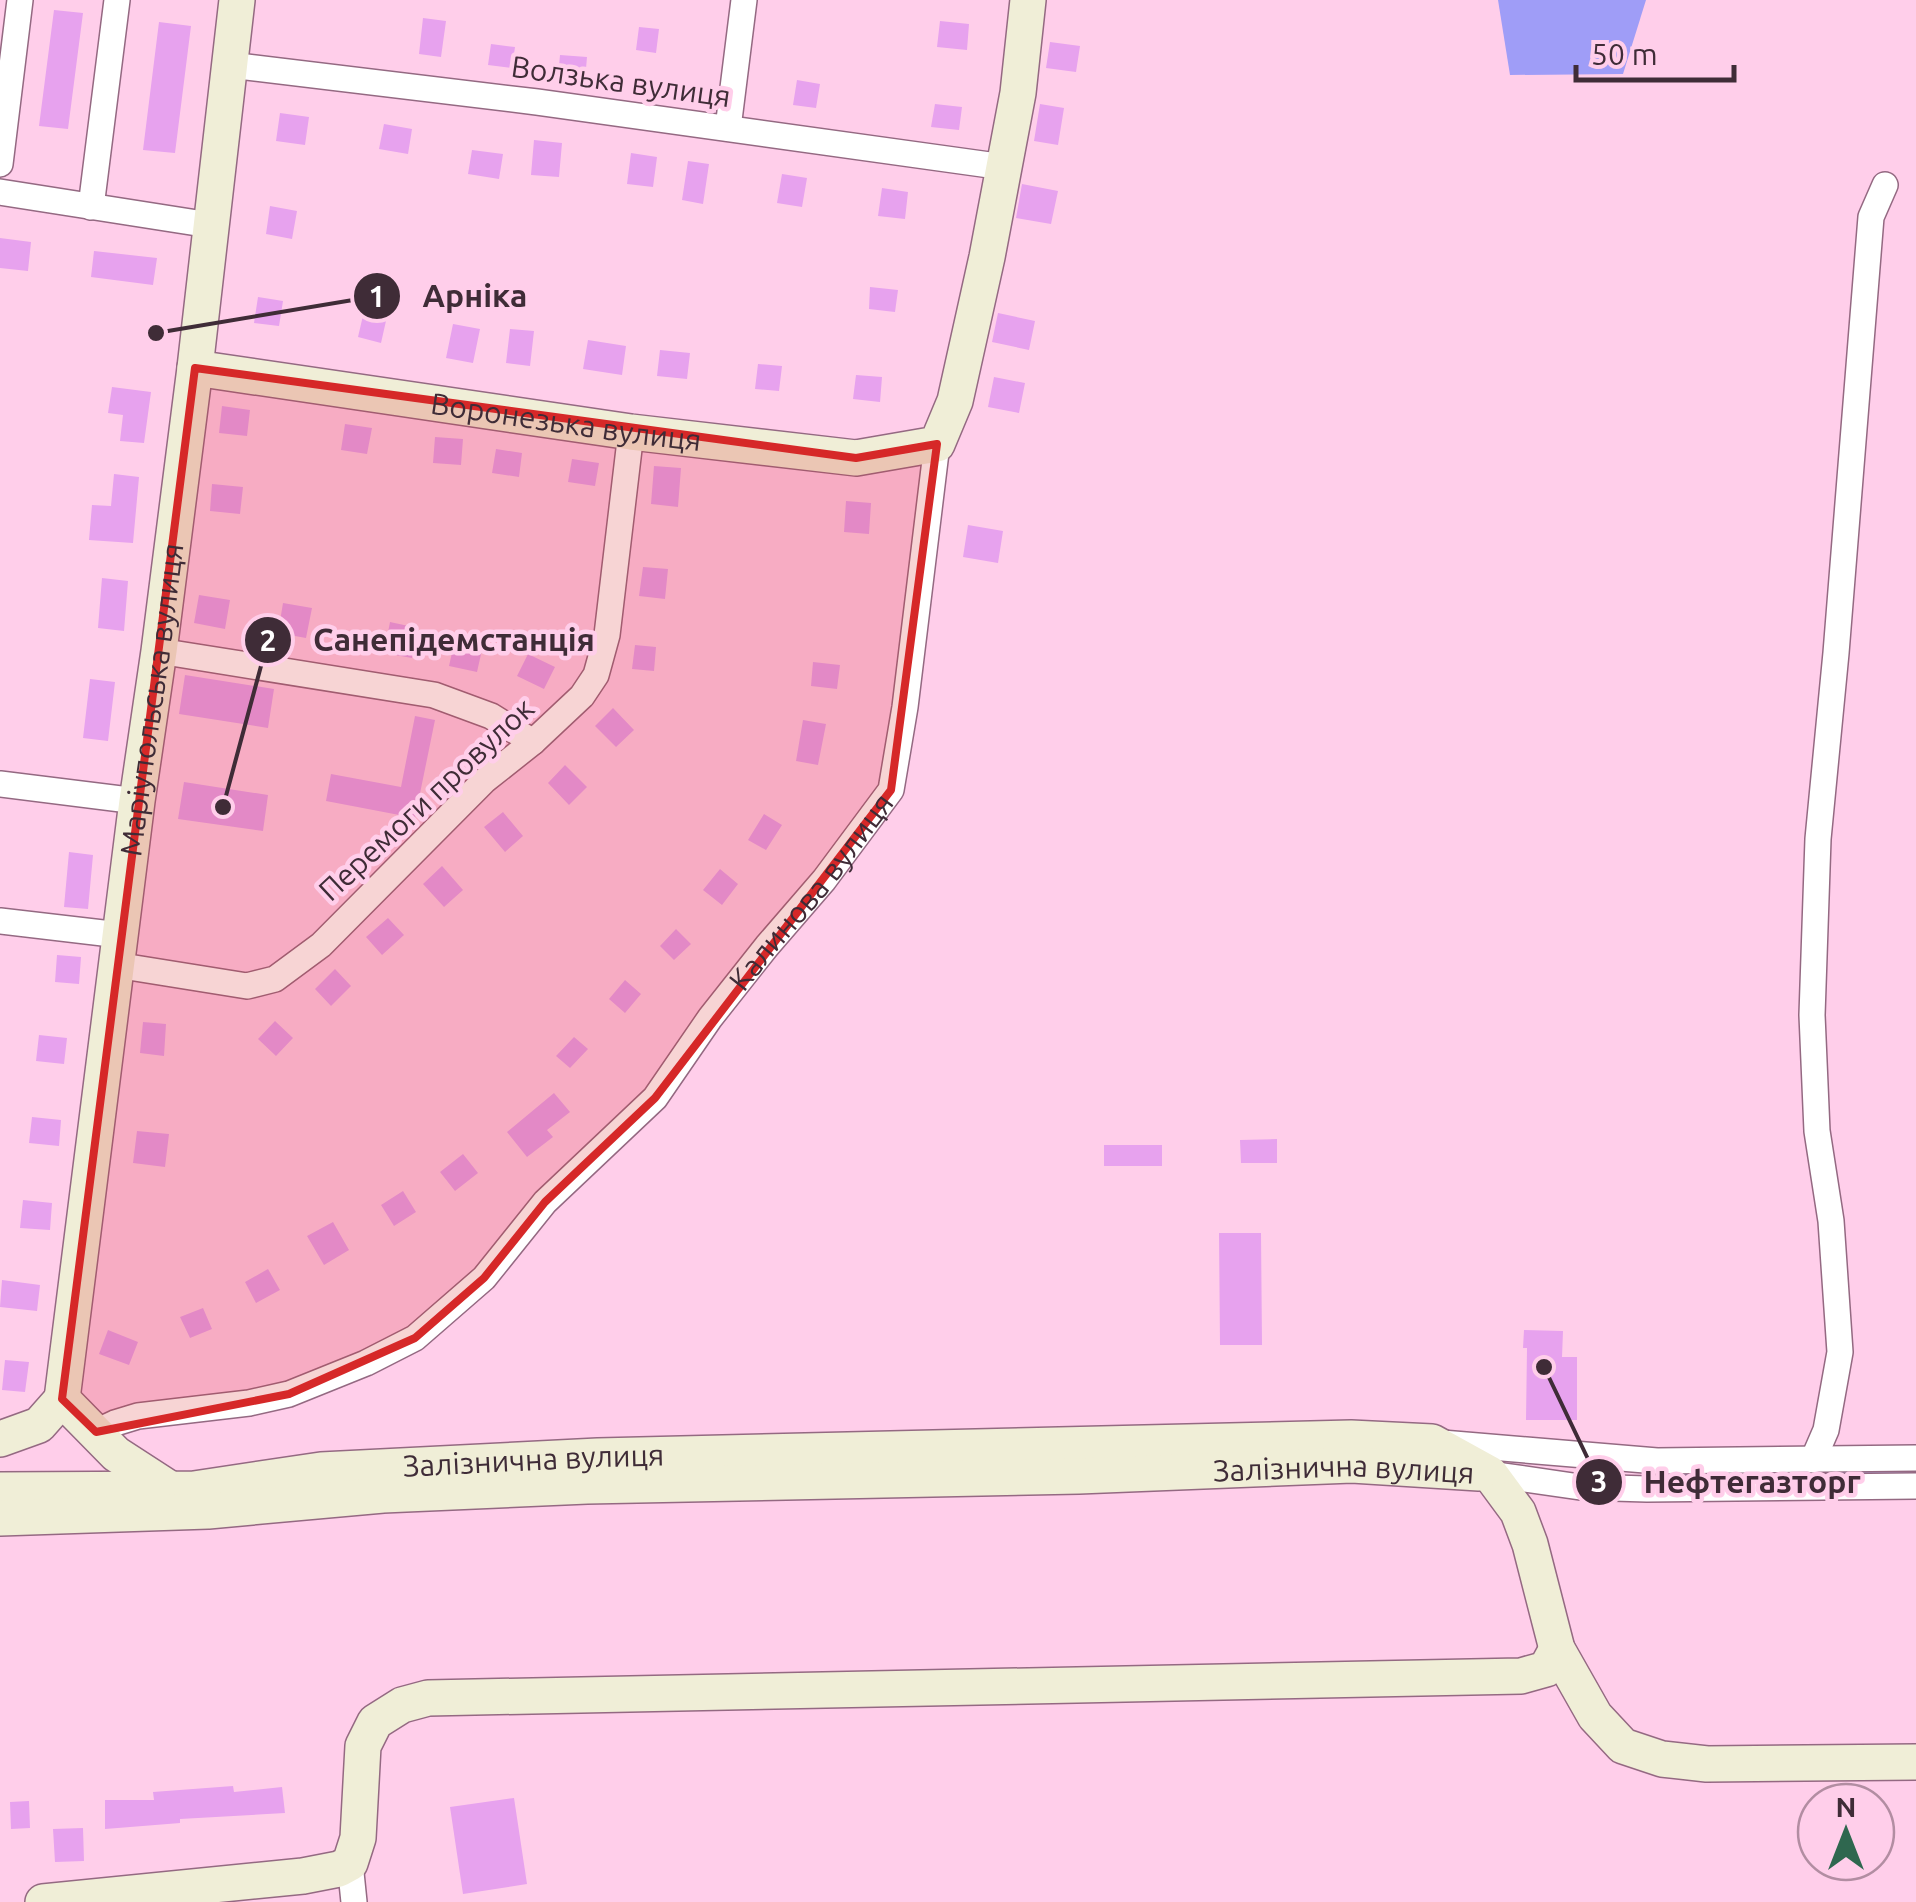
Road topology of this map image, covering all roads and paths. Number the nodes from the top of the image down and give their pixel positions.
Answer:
1 (20, 0) edge
2 (117, 0) edge
3 (238, 0) edge
4 (744, 0) edge
5 (1028, 0) edge
6 (230, 65) junction
7 (728, 128) junction
8 (0, 164) edge
9 (1004, 168) junction
10 (1885, 185) dead end
11 (0, 192) edge
12 (92, 207) junction
13 (210, 225) junction
14 (195, 368) junction
15 (631, 432) junction
16 (937, 444) junction
17 (159, 651) junction
18 (534, 742) junction
19 (0, 784) edge
20 (137, 801) junction
21 (0, 921) edge
22 (118, 950) junction
23 (62, 1399) junction
24 (96, 1432) junction
25 (0, 1439) edge
26 (1432, 1442) junction
27 (1916, 1458) edge
28 (1813, 1460) junction
29 (1490, 1474) junction
30 (1916, 1486) edge
31 (170, 1489) junction
32 (0, 1490) edge
33 (0, 1518) edge
34 (1557, 1649) junction
35 (1916, 1762) edge
36 (350, 1863) junction
37 (42, 1902) edge
38 (354, 1902) edge

1 - 8 street
2 - 12 street
3 - 6 street, Маріупольська вулиця
4 - 7 street
5 - 9 street, Калинова вулиця
6 - 7 street, Волзька вулиця
6 - 13 street, Маріупольська вулиця
7 - 9 street, Волзька вулиця
9 - 16 street, Калинова вулиця
10 - 28 street
11 - 12 street
12 - 13 street
13 - 14 street, Маріупольська вулиця
14 - 15 street, Воронезька вулиця
14 - 17 street, Маріупольська вулиця
15 - 16 street, Воронезька вулиця
15 - 18 street, Перемоги провулок
16 - 24 street, Калинова вулиця
17 - 18 street
17 - 20 street, Маріупольська вулиця
18 - 22 street, Перемоги провулок
19 - 20 street
20 - 22 street, Маріупольська вулиця
21 - 22 street, Перемоги провулок
22 - 23 street, Маріупольська вулиця
23 - 24 street
23 - 25 street
24 - 31 street
26 - 28 street
26 - 29 street, Залізнична вулиця
26 - 31 street, Залізнична вулиця
27 - 28 street
29 - 30 street
29 - 33 street, Залізнична вулиця
29 - 34 street
31 - 32 street, Залізнична вулиця
34 - 35 street
34 - 36 street
36 - 37 street
36 - 38 street

